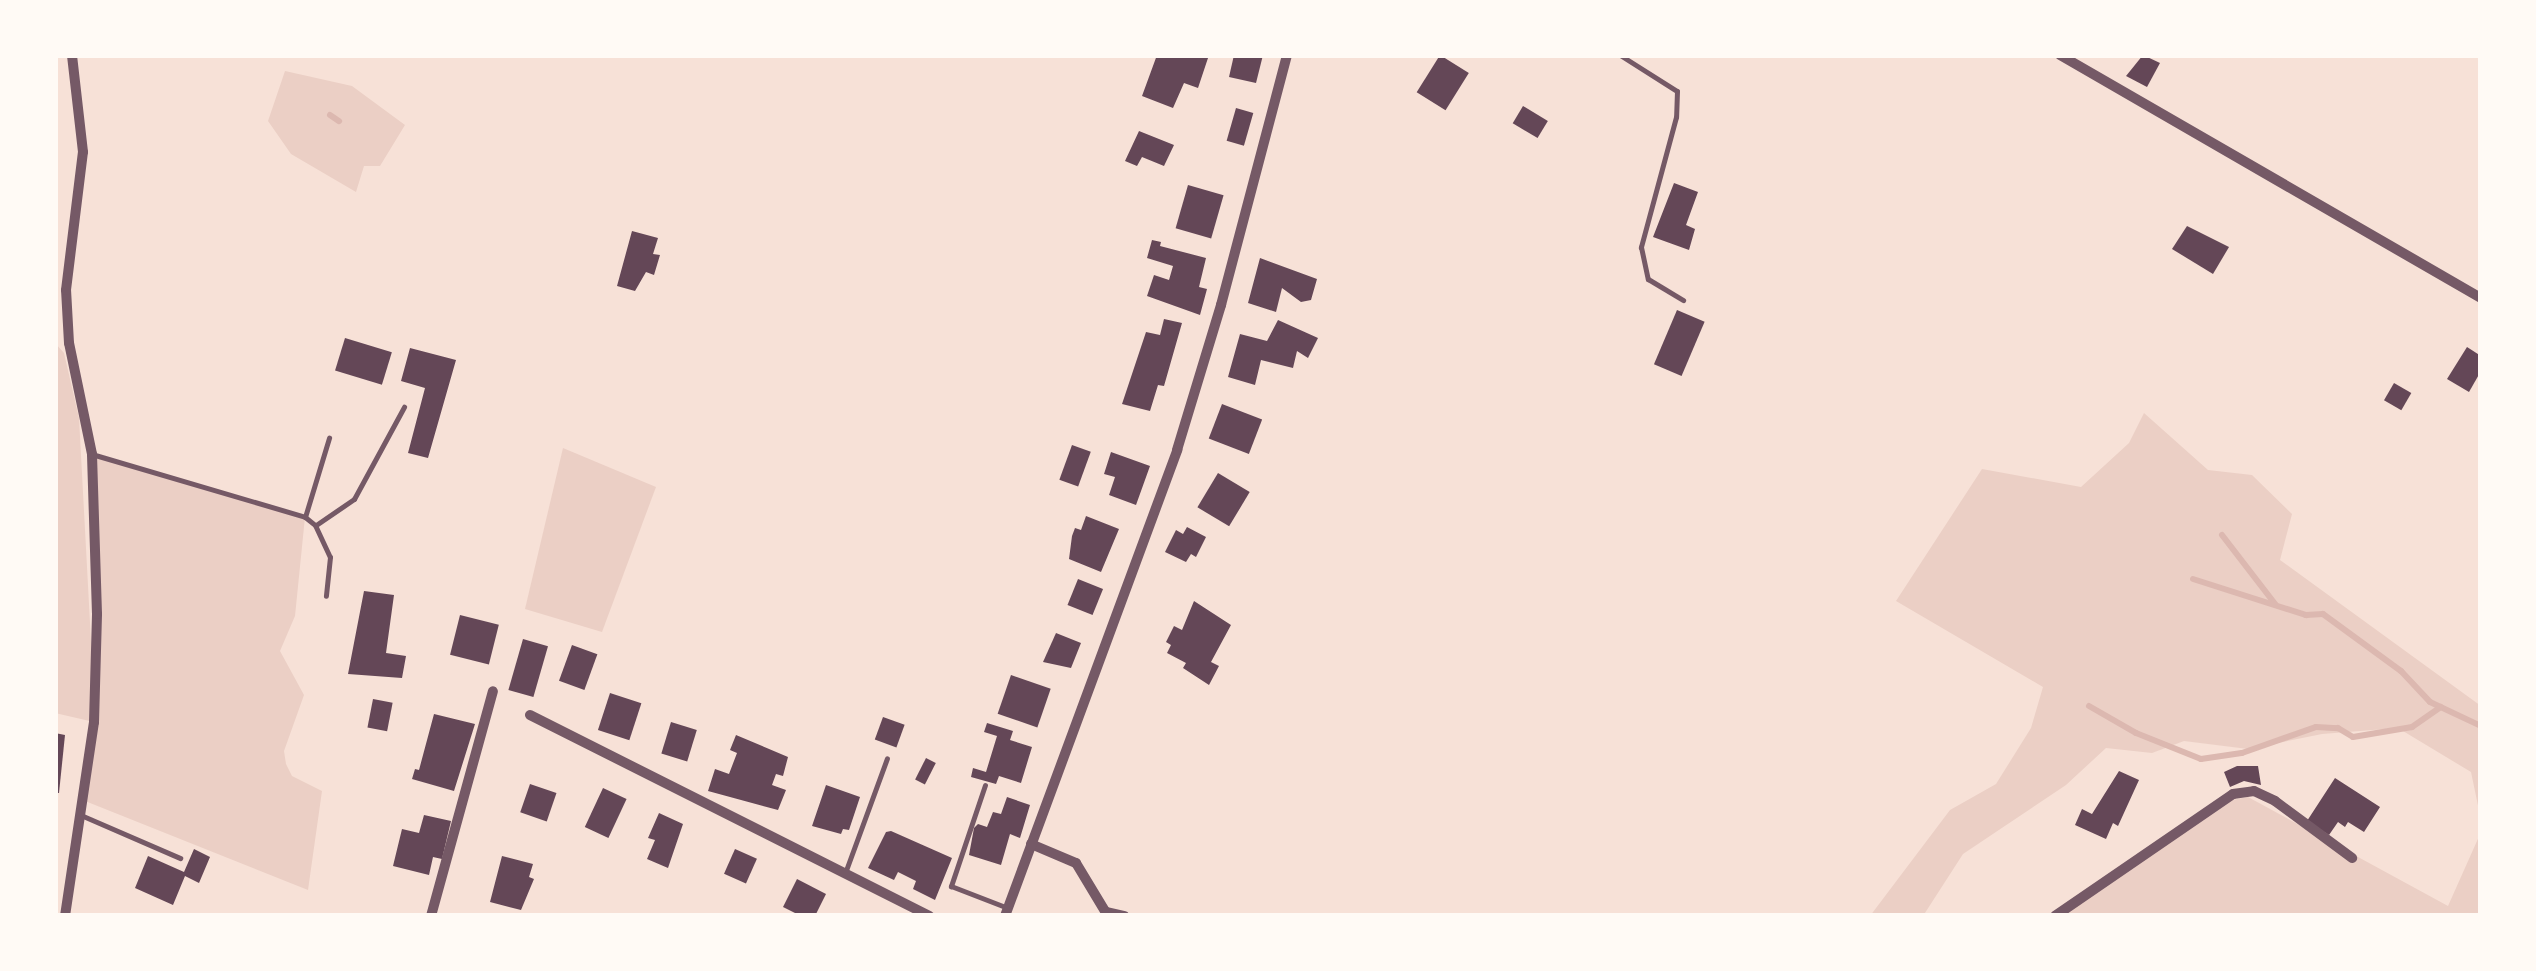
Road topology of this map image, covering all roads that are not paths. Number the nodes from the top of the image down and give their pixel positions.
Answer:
1 (72, 55) edge
2 (1287, 55) edge
3 (1620, 55) edge
4 (2060, 55) edge
5 (2481, 298) edge
6 (1683, 300) dead end
7 (404, 407) dead end
8 (329, 438) dead end
9 (92, 454) junction
10 (305, 518) junction
11 (316, 526) junction
12 (326, 596) dead end
13 (493, 691) dead end
14 (530, 715) dead end
15 (887, 758) dead end
16 (985, 786) dead end
17 (83, 816) junction
18 (1032, 844) junction
19 (180, 858) dead end
20 (2352, 858) dead end
21 (845, 874) junction
22 (1006, 912) edge
23 (1108, 914) edge
24 (64, 916) edge
25 (431, 916) edge
26 (929, 916) edge
27 (1125, 916) edge
28 (2055, 916) edge

1 - 9 street
2 - 18 street
3 - 6 lane
4 - 5 street
7 - 11 lane
8 - 10 lane
9 - 10 lane
9 - 17 street
10 - 11 lane
11 - 12 lane
13 - 25 street
14 - 21 street
15 - 21 lane
16 - 22 lane
17 - 19 lane
17 - 24 street
18 - 22 street
18 - 23 street
20 - 28 street
21 - 26 street
23 - 27 street

